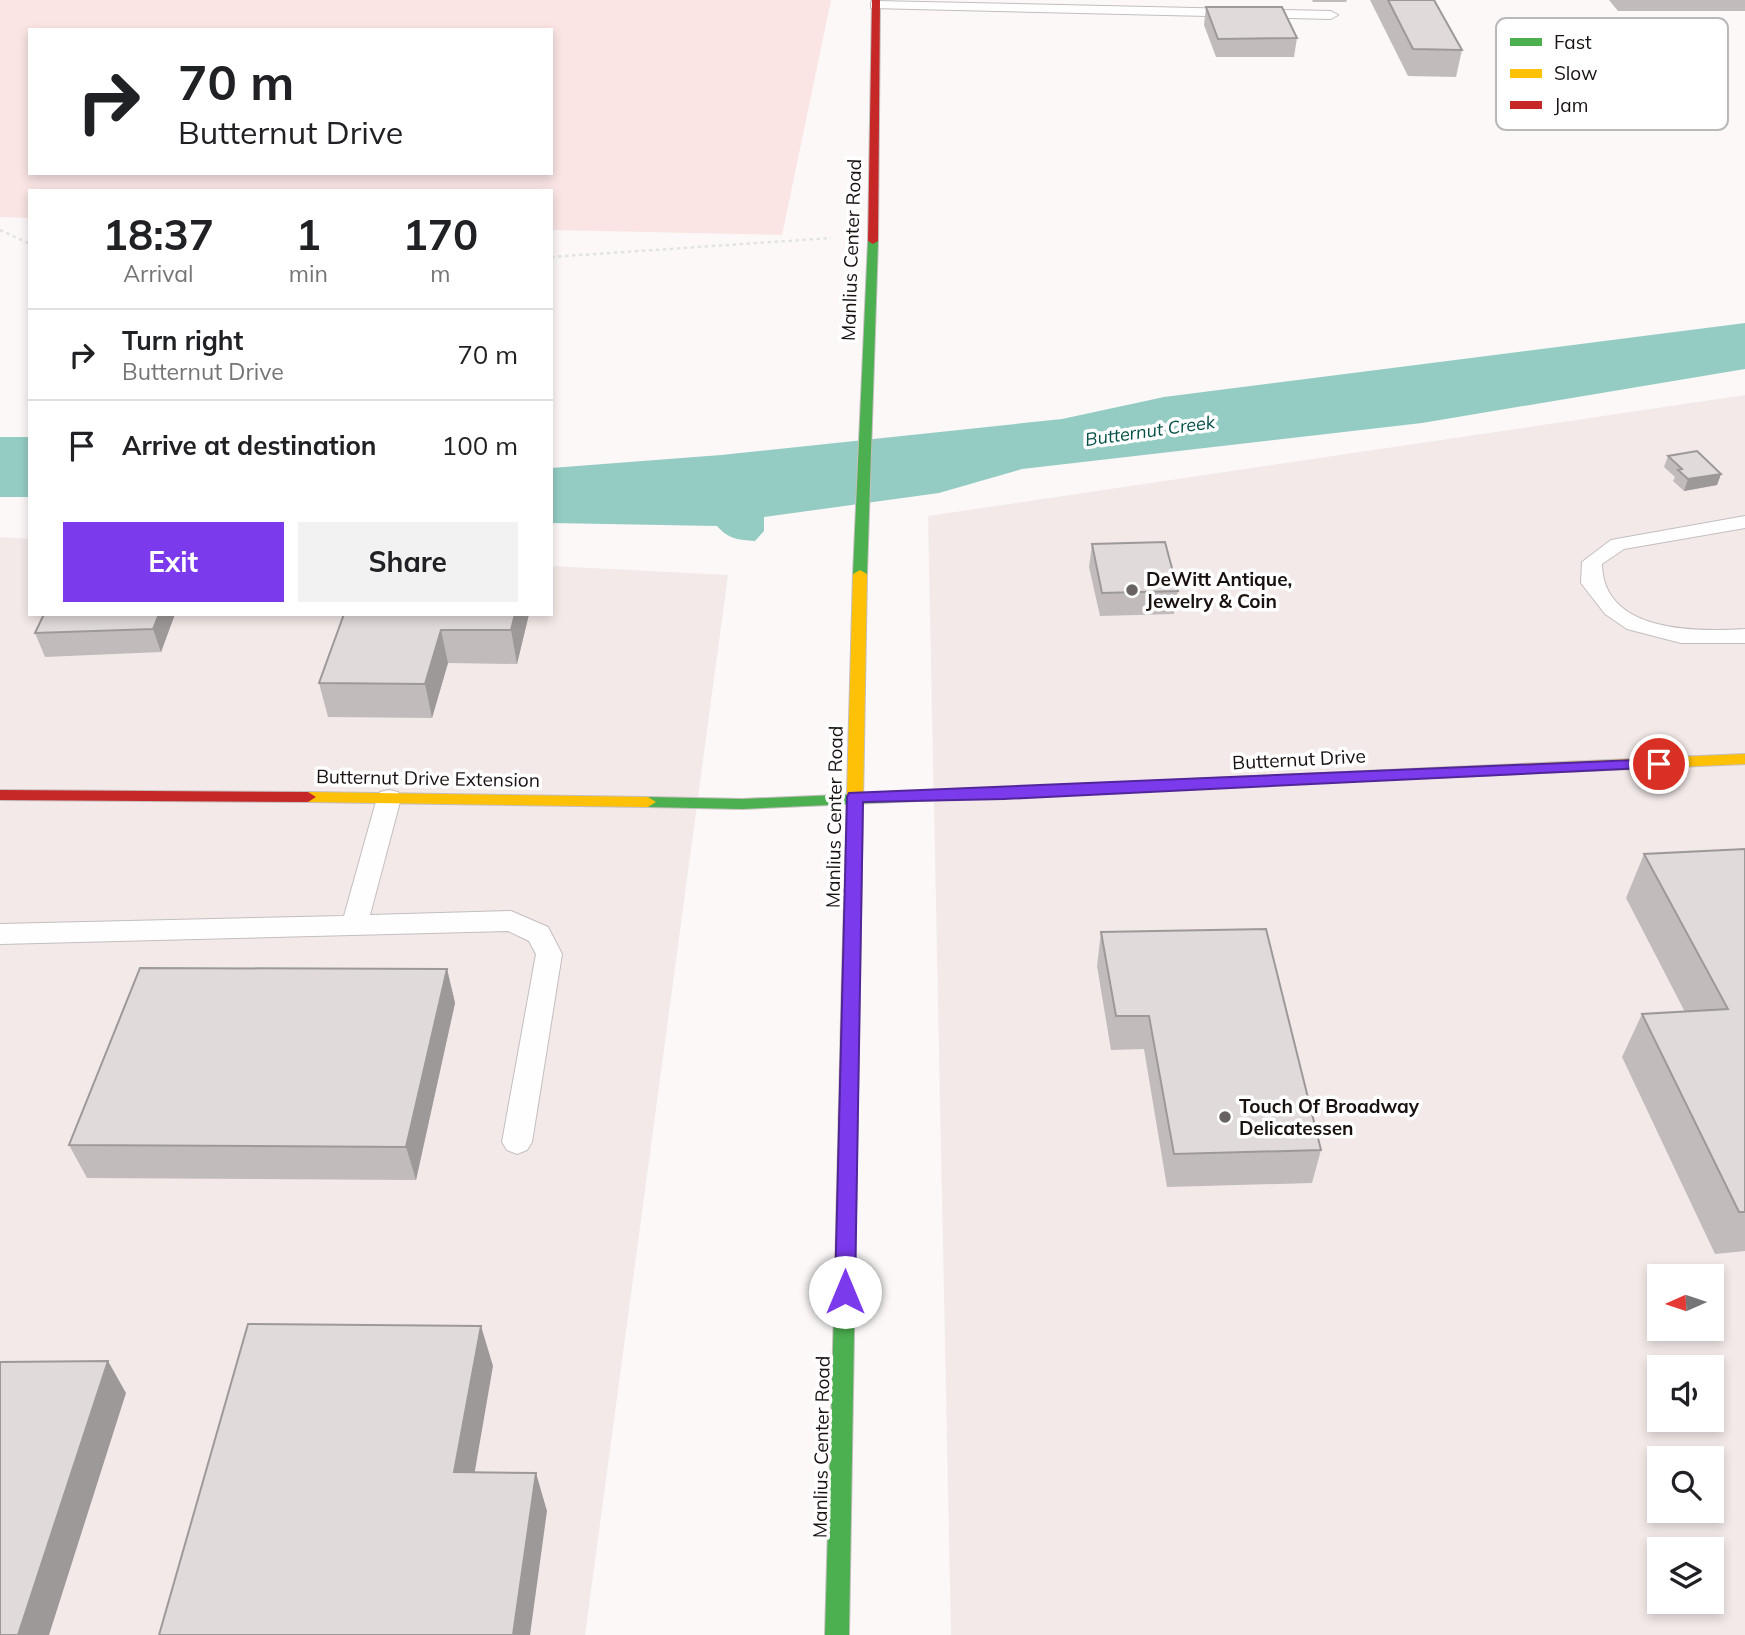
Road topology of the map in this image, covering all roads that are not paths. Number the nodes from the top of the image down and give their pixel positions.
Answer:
1 (876, 3) edge
2 (1331, 15) dead end
3 (1745, 522) edge
4 (1745, 636) edge
5 (1745, 759) edge
6 (0, 795) edge
7 (855, 797) junction
8 (389, 798) junction
9 (355, 923) junction
10 (0, 934) edge
11 (517, 1142) dead end
12 (837, 1635) edge

1 - 2 lane
1 - 7 main road, Manlius Center Road
3 - 4 lane
5 - 7 main road, Butternut Drive
6 - 8 main road, Butternut Drive Extension
7 - 8 main road, Butternut Drive Extension
7 - 12 main road, Manlius Center Road
8 - 9 lane
9 - 10 lane
9 - 11 lane

